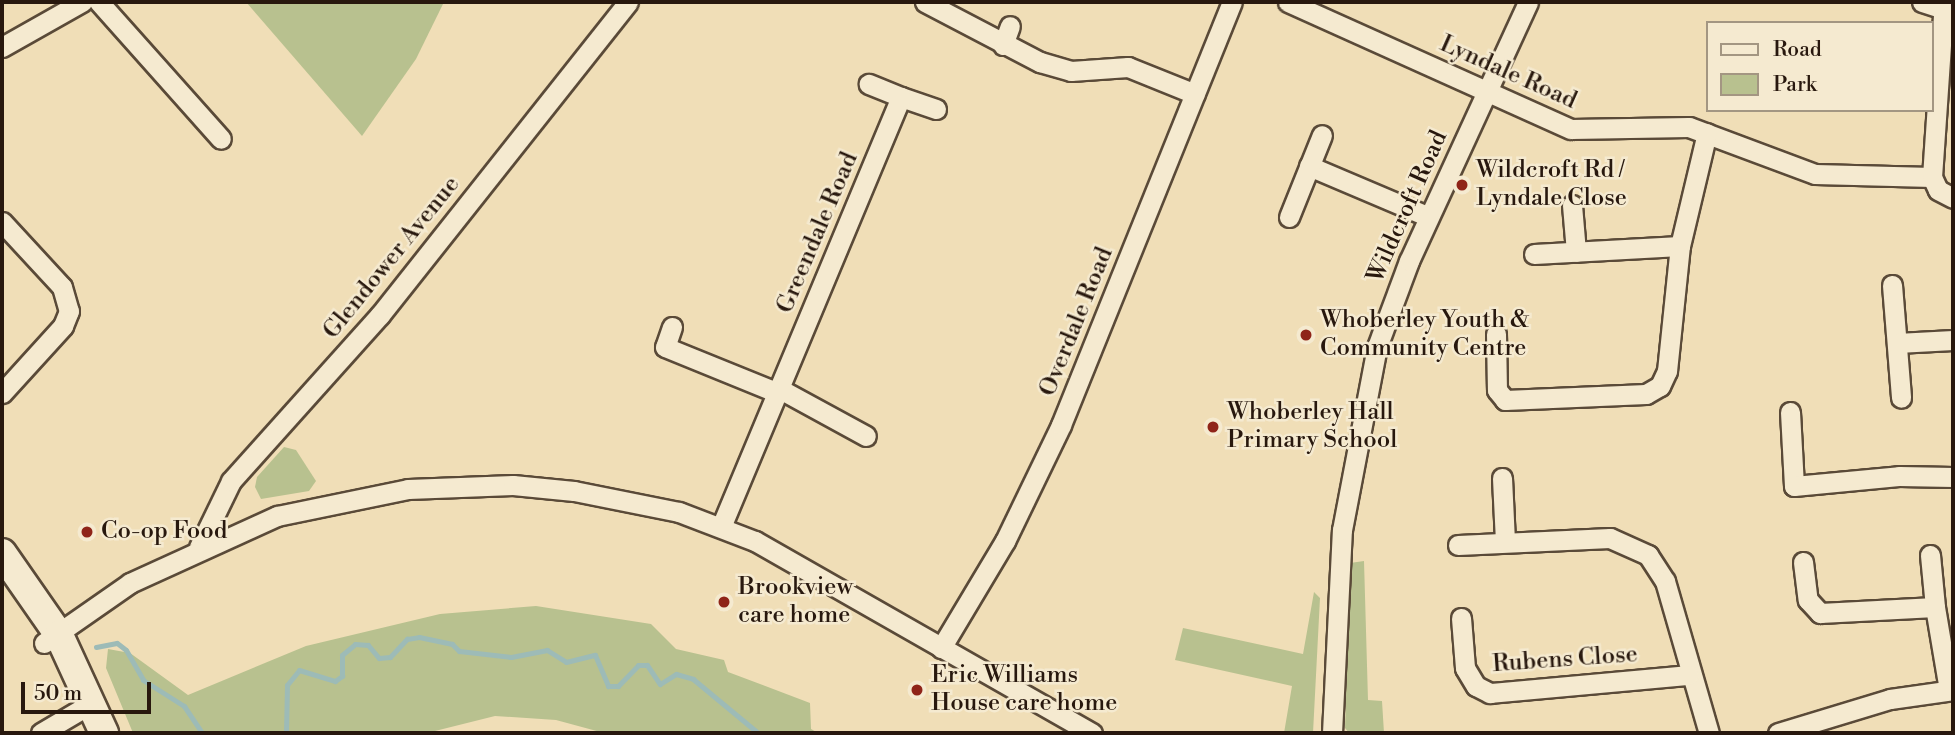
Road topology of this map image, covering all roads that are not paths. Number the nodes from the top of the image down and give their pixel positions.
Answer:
1 (82, 2) edge
2 (99, 2) edge
3 (628, 2) edge
4 (925, 2) edge
5 (1232, 2) edge
6 (1289, 2) edge
7 (1528, 2) edge
8 (1923, 2) edge
9 (1943, 5) edge
10 (2, 47) edge
11 (868, 84) dead end
12 (1488, 90) junction
13 (1195, 94) junction
14 (901, 97) junction
15 (936, 109) dead end
16 (1707, 133) junction
17 (1322, 135) dead end
18 (221, 139) dead end
19 (1309, 166) junction
20 (1932, 177) junction
21 (1953, 198) edge
22 (1572, 205) dead end
23 (1289, 217) dead end
24 (1429, 217) junction
25 (2, 222) edge
26 (1680, 246) junction
27 (1576, 252) junction
28 (1534, 254) dead end
29 (1892, 285) dead end
30 (672, 327) dead end
31 (1496, 334) dead end
32 (1953, 340) edge
33 (1897, 343) junction
34 (777, 390) junction
35 (2, 393) edge
36 (1901, 398) dead end
37 (1790, 412) dead end
38 (866, 436) dead end
39 (1953, 477) edge
40 (1502, 478) dead end
41 (721, 527) junction
42 (1505, 542) junction
43 (1458, 545) dead end
44 (199, 547) junction
45 (2, 553) edge
46 (1930, 555) dead end
47 (1803, 562) dead end
48 (2, 584) edge
49 (1935, 607) junction
50 (1461, 618) dead end
51 (51, 639) junction
52 (941, 648) junction
53 (1688, 675) junction
54 (1951, 690) edge
55 (84, 716) edge
56 (41, 733) edge
57 (104, 733) edge
58 (1092, 733) edge
59 (1332, 733) edge
60 (1709, 733) edge
61 (1778, 733) edge

1 - 10 street
2 - 18 street
3 - 44 street, Glendower Avenue
4 - 13 street
5 - 13 street, Overdale Road
6 - 12 street, Lyndale Road
7 - 12 street, Wildcroft Road
8 - 9 street
9 - 20 street
11 - 14 street
12 - 16 street, Lyndale Road
12 - 24 street, Wildcroft Road
13 - 52 street, Overdale Road
14 - 15 street
14 - 34 street, Greendale Road
16 - 20 street, Lyndale Road
16 - 26 street
17 - 19 street
19 - 23 street
19 - 24 street
20 - 21 street
22 - 27 street
24 - 59 street, Wildcroft Road
25 - 35 street
26 - 27 street
26 - 31 street
27 - 28 street
29 - 33 street
30 - 34 street
32 - 33 street
33 - 36 street
34 - 38 street
34 - 41 street, Greendale Road
37 - 39 street
40 - 42 street
41 - 44 street
41 - 52 street
42 - 43 street
42 - 53 street
44 - 51 street
45 - 51 main road
46 - 49 street
47 - 49 street
48 - 51 main road
49 - 54 street
50 - 53 street, Rubens Close
51 - 55 main road
52 - 58 street
53 - 60 street
54 - 61 street
55 - 56 street
55 - 57 main road

